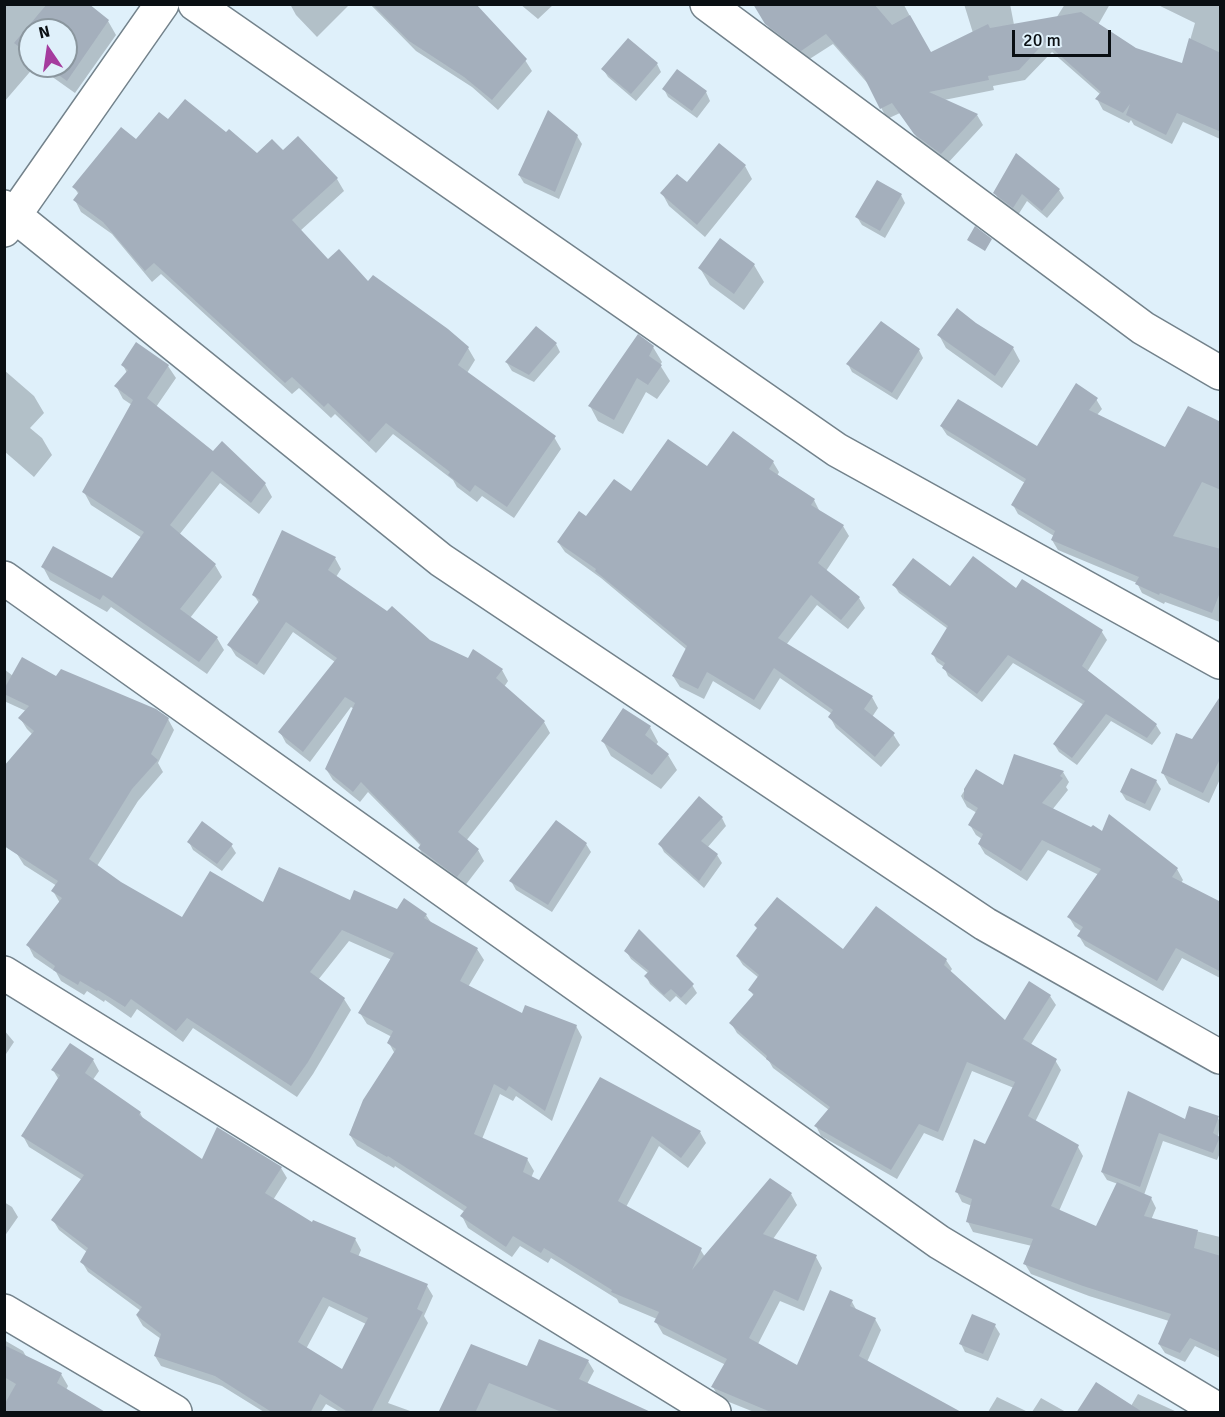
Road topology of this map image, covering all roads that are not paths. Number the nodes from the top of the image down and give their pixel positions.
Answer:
1 (162, 4) edge
2 (195, 4) edge
3 (707, 4) edge
4 (8, 217) edge
5 (1221, 373) edge
6 (4, 578) edge
7 (1221, 662) edge
8 (4, 974) edge
9 (1221, 1057) edge
10 (4, 1311) edge
11 (1221, 1411) edge
12 (175, 1413) edge
13 (714, 1413) edge

1 - 4 street
2 - 7 street
3 - 5 street
4 - 9 street
6 - 11 street
8 - 13 street
10 - 12 street

